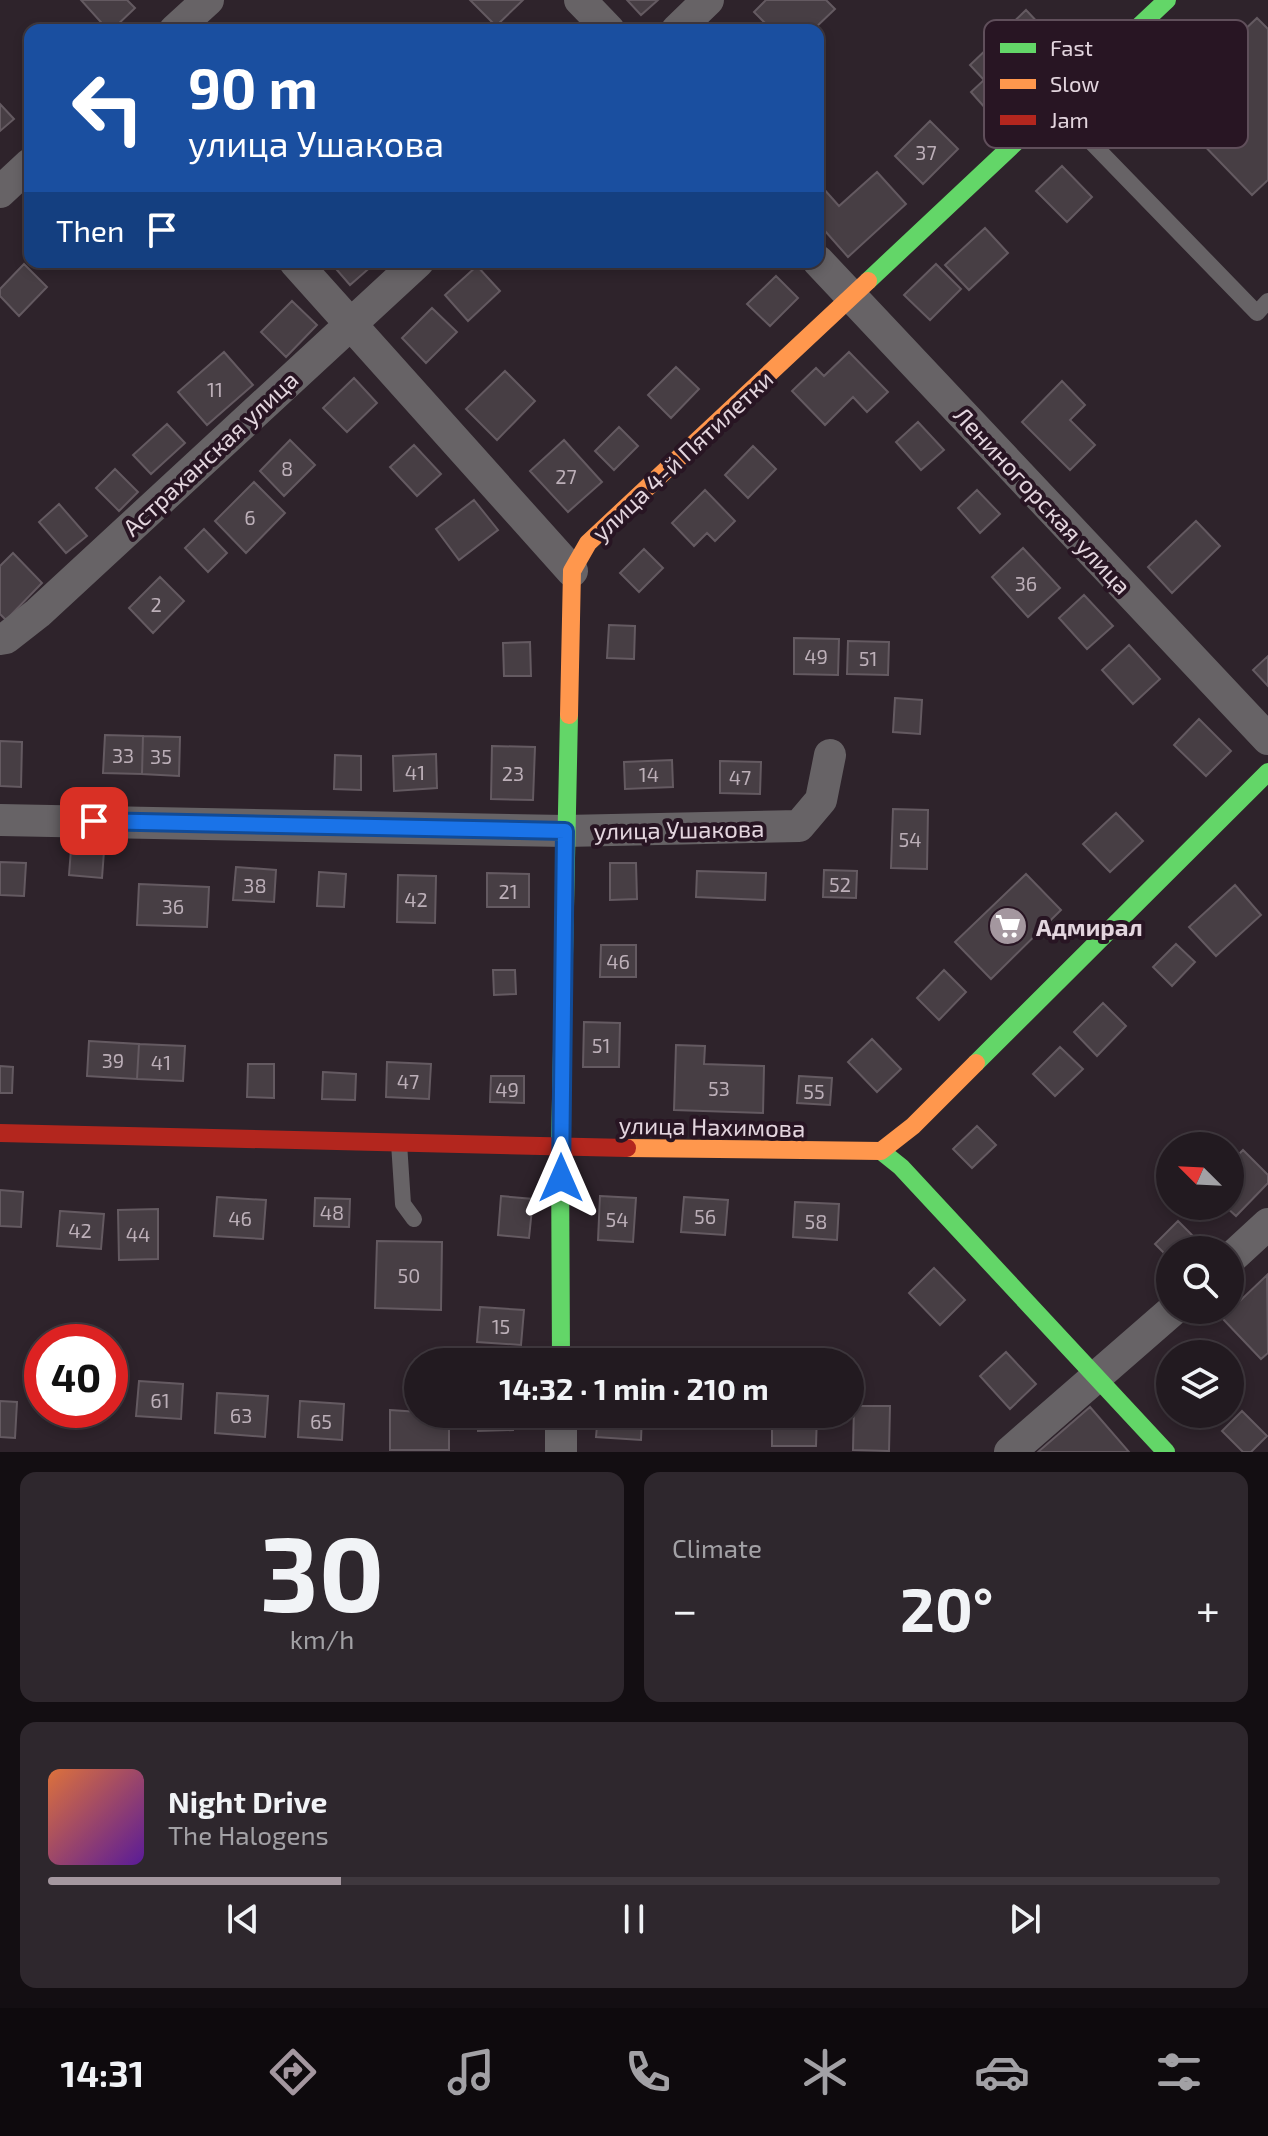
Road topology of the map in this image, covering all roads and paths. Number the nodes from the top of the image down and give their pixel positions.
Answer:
1 (208, 0) edge
2 (580, 0) edge
3 (708, 0) edge
4 (1167, 0) edge
5 (1145, 20) edge
6 (182, 24) edge
7 (603, 24) edge
8 (683, 24) edge
9 (1007, 148) edge
10 (1097, 148) edge
11 (24, 170) edge
12 (0, 192) edge
13 (300, 268) edge
14 (411, 268) edge
15 (824, 268) edge
16 (850, 297) junction
17 (1268, 301) edge
18 (350, 323) junction
19 (572, 571) junction
20 (0, 639) edge
21 (1268, 739) edge
22 (830, 755) dead end
23 (1268, 772) edge
24 (0, 820) edge
25 (565, 831) junction
26 (0, 1133) edge
27 (399, 1142) junction
28 (560, 1147) junction
29 (881, 1151) junction
30 (414, 1219) dead end
31 (1268, 1224) edge
32 (1244, 1246) edge
33 (1158, 1324) edge
34 (561, 1348) edge
35 (1098, 1378) junction
36 (561, 1428) edge
37 (561, 1452) edge
38 (1010, 1452) edge
39 (1166, 1452) edge

1 - 6 street
2 - 7 street
3 - 8 street
4 - 5 street, улица 4-й Пятилетки
9 - 16 street, улица 4-й Пятилетки
10 - 17 lane
11 - 12 street
13 - 18 street
14 - 18 street, Астраханская улица
15 - 16 street, Лениногорская улица
16 - 19 street, улица 4-й Пятилетки
16 - 21 street, Лениногорская улица
18 - 19 street
18 - 20 street, Астраханская улица
19 - 25 street
22 - 25 street, улица Ушакова
23 - 29 street
24 - 25 street, улица Ушакова
25 - 28 street
26 - 27 street, улица Нахимова
27 - 28 street, улица Нахимова
27 - 30 lane
28 - 29 street, улица Нахимова
28 - 34 street
29 - 35 street
31 - 32 street
33 - 35 street
35 - 38 street
35 - 39 street
36 - 37 street

